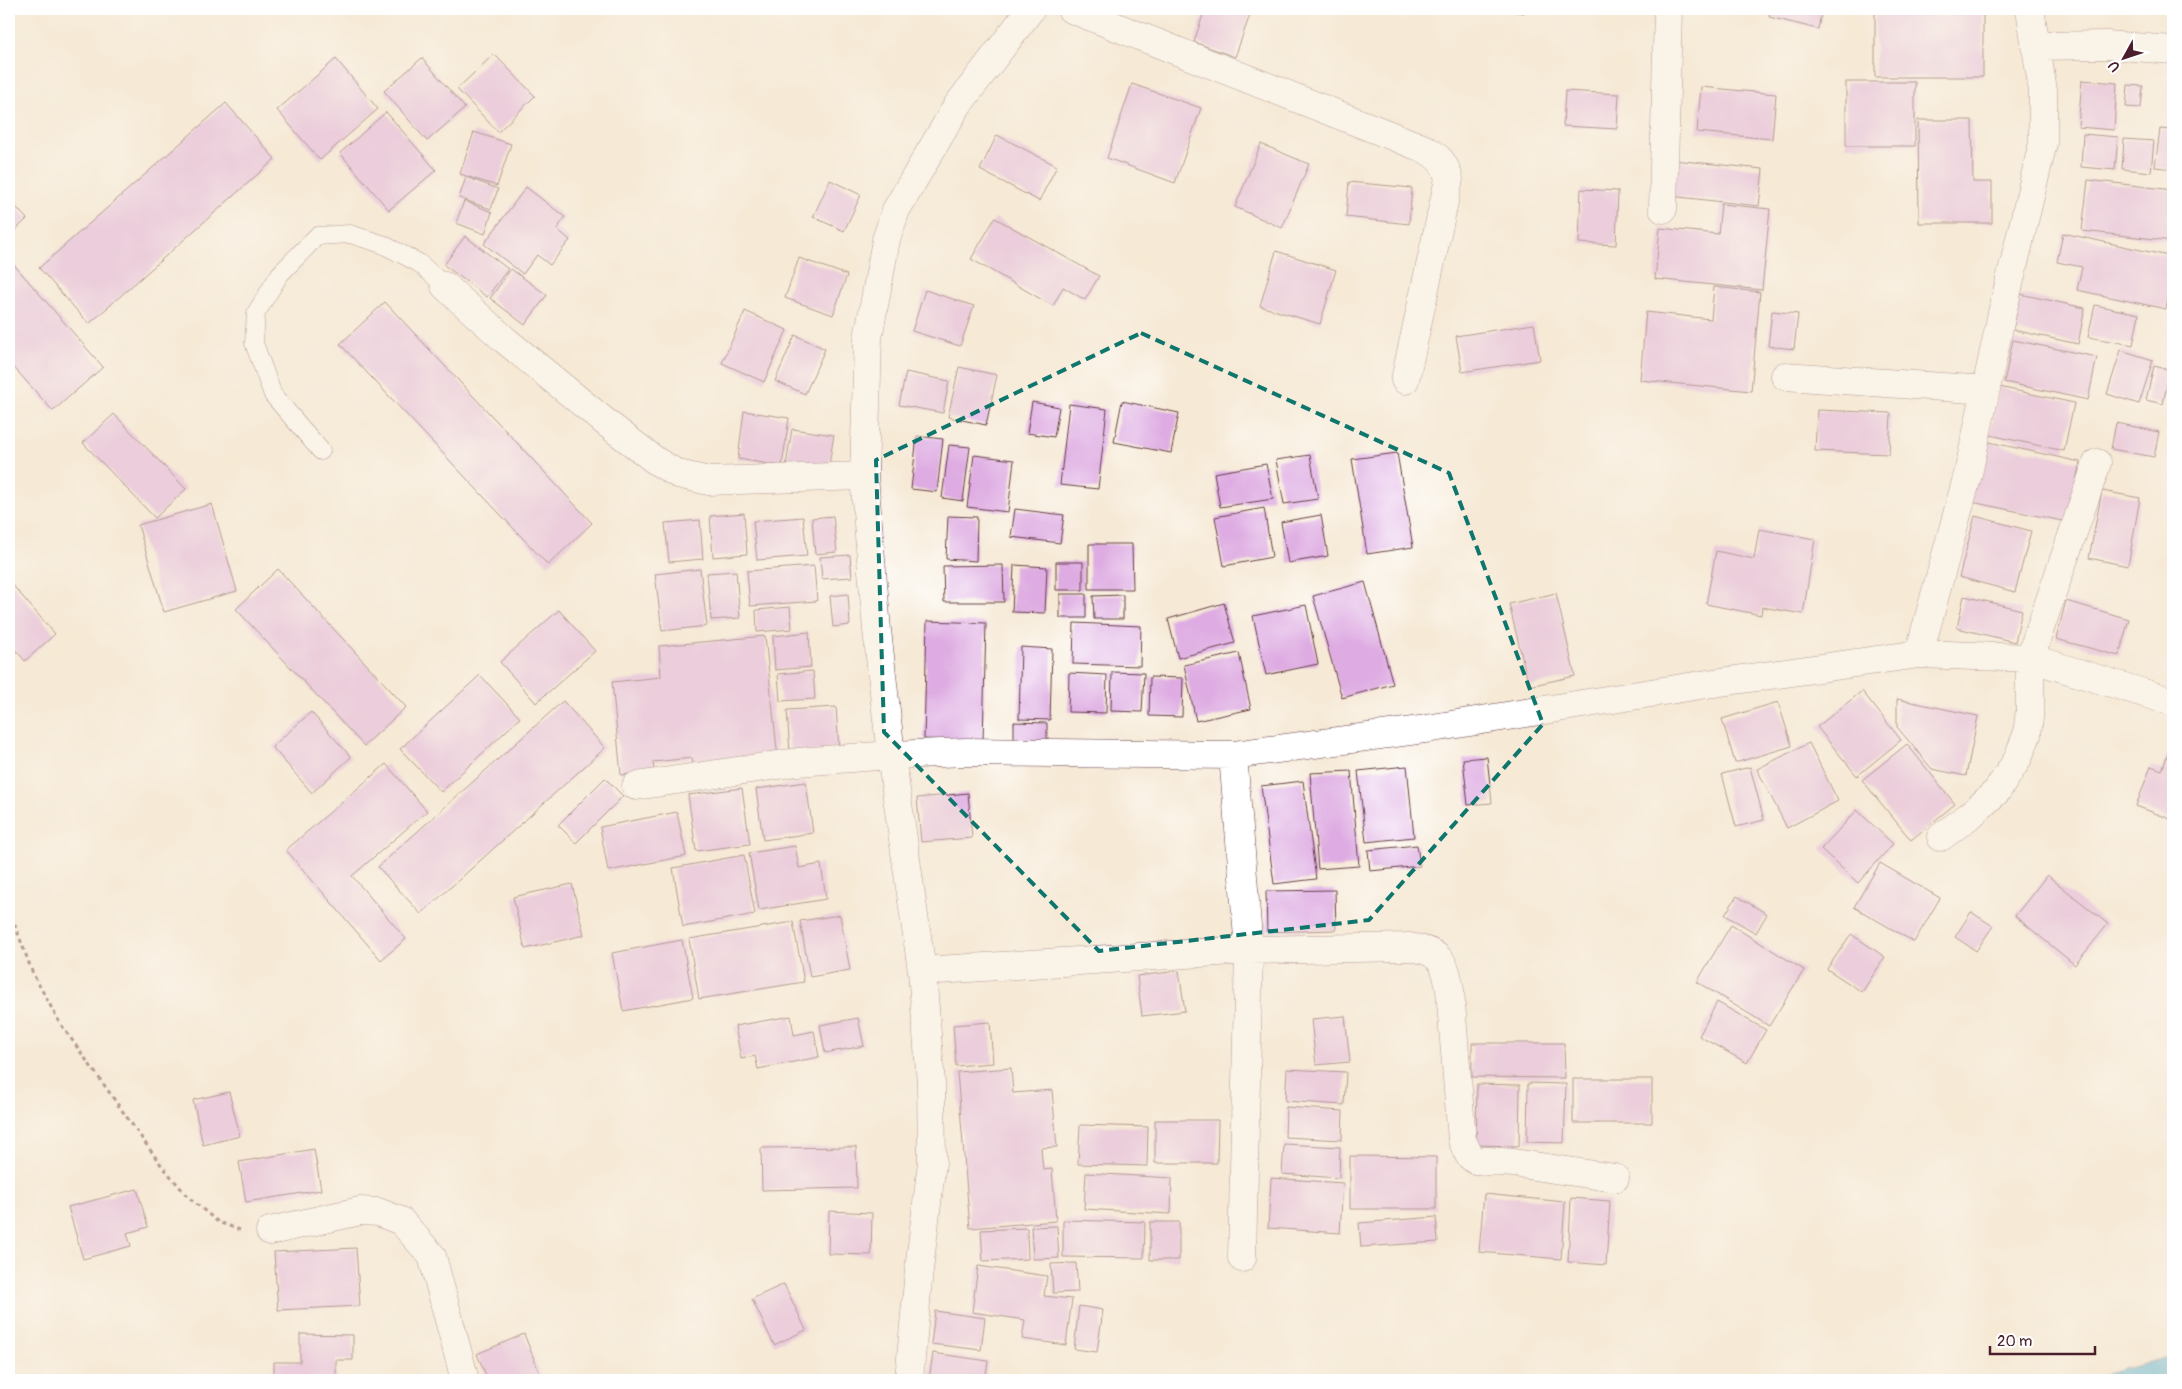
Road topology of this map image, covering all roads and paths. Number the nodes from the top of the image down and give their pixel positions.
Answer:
1 (1031, 9) edge
2 (1071, 9) edge
3 (1668, 9) edge
4 (2030, 9) edge
5 (2035, 46) junction
6 (2173, 50) edge
7 (1663, 209) dead end
8 (444, 286) joint
9 (1785, 376) dead end
10 (1404, 380) dead end
11 (1986, 390) junction
12 (321, 451) dead end
13 (2097, 463) dead end
14 (864, 476) junction
15 (1919, 654) junction
16 (2030, 658) junction
17 (2173, 702) edge
18 (891, 755) junction
19 (1233, 755) junction
20 (636, 786) dead end
21 (1941, 837) dead end
22 (9, 909) edge
23 (1249, 950) junction
24 (922, 970) junction
25 (1614, 1178) dead end
26 (270, 1231) joint
27 (1242, 1258) dead end
28 (465, 1380) edge
29 (909, 1380) edge

1 - 14 street
2 - 10 street
3 - 7 street
4 - 5 street
5 - 6 street
5 - 11 street
8 - 12 lane
8 - 14 street
9 - 11 street
11 - 15 street
13 - 16 street
14 - 18 street
15 - 16 street
15 - 19 street
16 - 17 street
16 - 21 street
18 - 19 street
18 - 20 street
18 - 24 street
19 - 23 street
22 - 26 path
23 - 24 street
23 - 25 street
23 - 27 street
24 - 29 street
26 - 28 street

